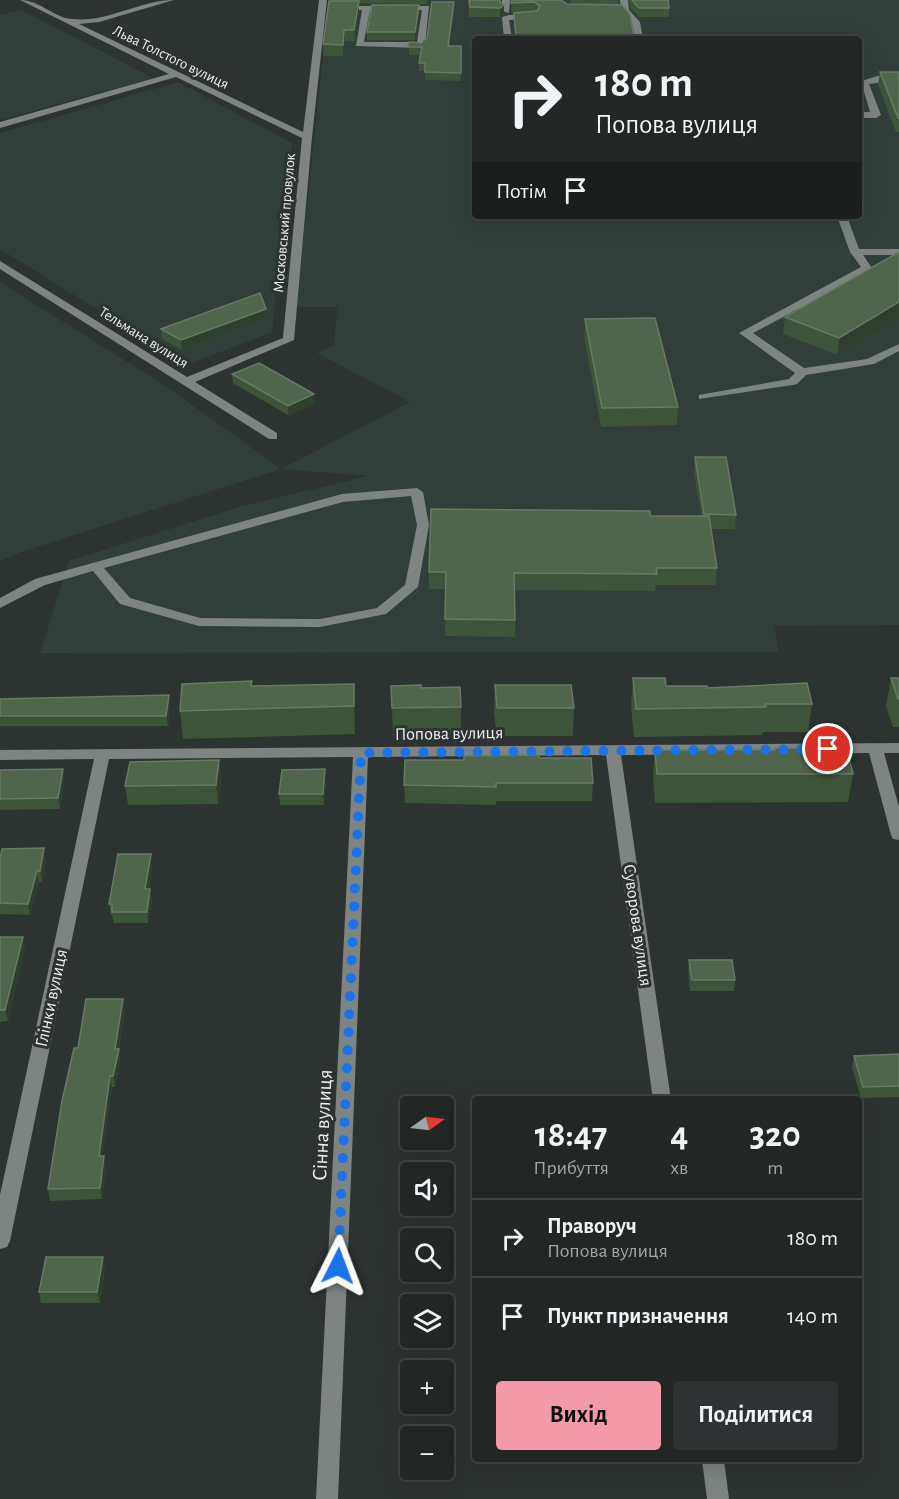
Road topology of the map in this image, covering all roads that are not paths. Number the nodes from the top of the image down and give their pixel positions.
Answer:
1 (24, 0) edge
2 (135, 0) edge
3 (170, 0) edge
4 (506, 0) edge
5 (624, 0) edge
6 (323, 4) edge
7 (148, 6) junction
8 (366, 8) junction
9 (614, 10) edge
10 (625, 10) junction
11 (506, 11) edge
12 (534, 16) edge
13 (70, 22) junction
14 (507, 36) edge
15 (638, 36) edge
16 (177, 74) junction
17 (899, 77) edge
18 (862, 115) edge
19 (0, 125) edge
20 (307, 137) junction
21 (843, 219) edge
22 (855, 252) junction
23 (899, 252) edge
24 (0, 264) edge
25 (899, 347) edge
26 (802, 372) junction
27 (186, 381) junction
28 (703, 397) dead end
29 (273, 435) dead end
30 (96, 567) junction
31 (0, 604) edge
32 (875, 748) junction
33 (899, 748) edge
34 (613, 750) junction
35 (361, 753) junction
36 (0, 755) edge
37 (102, 755) junction
38 (899, 835) edge
39 (661, 1096) edge
40 (0, 1241) edge
41 (713, 1462) edge
42 (327, 1499) edge
43 (718, 1499) edge

1 - 13 street, Льва Толстого вулиця
2 - 7 street
3 - 7 street
4 - 11 street
5 - 10 street
6 - 8 street
6 - 20 street, Московський провулок
7 - 13 street
8 - 8 street
9 - 10 street
10 - 15 street
12 - 14 street
13 - 16 street, Льва Толстого вулиця
16 - 19 street
16 - 20 street, Льва Толстого вулиця
17 - 18 street
20 - 27 street, Московський провулок
21 - 22 street
22 - 23 street
22 - 26 street
24 - 27 street, Тельмана вулиця
25 - 26 street
26 - 28 street
27 - 29 street, Тельмана вулиця
30 - 30 street
30 - 31 street
32 - 33 street, Попова вулиця
32 - 34 street, Попова вулиця
32 - 38 street
34 - 35 street, Попова вулиця
34 - 39 street, Суворова вулиця
35 - 37 street, Попова вулиця
35 - 42 street, Сінна вулиця
36 - 37 street, Попова вулиця
37 - 40 street, Глінки вулиця
41 - 43 street

